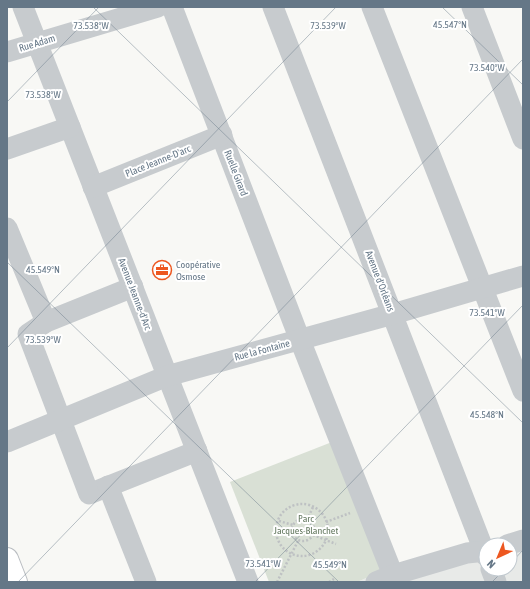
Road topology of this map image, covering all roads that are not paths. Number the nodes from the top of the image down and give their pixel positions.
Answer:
1 (23, 7) edge
2 (158, 7) edge
3 (172, 7) edge
4 (273, 7) edge
5 (372, 7) edge
6 (472, 7) edge
7 (37, 43) junction
8 (7, 52) edge
9 (70, 127) junction
10 (222, 136) junction
11 (523, 139) edge
12 (7, 149) edge
13 (93, 187) junction
14 (7, 228) edge
15 (523, 276) edge
16 (133, 287) junction
17 (483, 287) junction
18 (393, 314) junction
19 (46, 322) junction
20 (300, 340) junction
21 (167, 376) junction
22 (523, 391) edge
23 (60, 419) junction
24 (7, 442) edge
25 (197, 451) junction
26 (108, 486) junction
27 (479, 537) edge
28 (478, 555) edge
29 (7, 559) edge
30 (384, 578) edge
31 (16, 582) edge
32 (146, 582) edge
33 (248, 582) edge

1 - 7 street, Avenue Jeanne-d'Arc
2 - 7 street, Rue Adam
3 - 10 street, Ruelle Girard
4 - 18 street, Avenue d'Orléans
5 - 17 street
6 - 11 street
7 - 8 street, Rue Adam
7 - 9 street, Avenue Jeanne-d'Arc
9 - 12 street
9 - 13 street, Avenue Jeanne-d'Arc
10 - 13 street, Place Jeanne-D'arc
10 - 20 street, Ruelle Girard
13 - 16 street, Avenue Jeanne-d'Arc
14 - 19 street
15 - 17 street, Rue la Fontaine
16 - 19 street
16 - 21 street, Avenue Jeanne-d'Arc
17 - 18 street, Rue la Fontaine
17 - 22 street
18 - 20 street, Rue la Fontaine
18 - 27 street, Avenue d'Orléans
19 - 23 street
20 - 21 street, Rue la Fontaine
20 - 30 street, Ruelle Girard
21 - 23 street, Rue la Fontaine
21 - 25 street, Avenue Jeanne-d'Arc
23 - 24 street, Rue la Fontaine
23 - 26 street
25 - 26 street
25 - 33 street, Avenue Jeanne-d'Arc
26 - 32 street
28 - 30 street
29 - 31 main road

